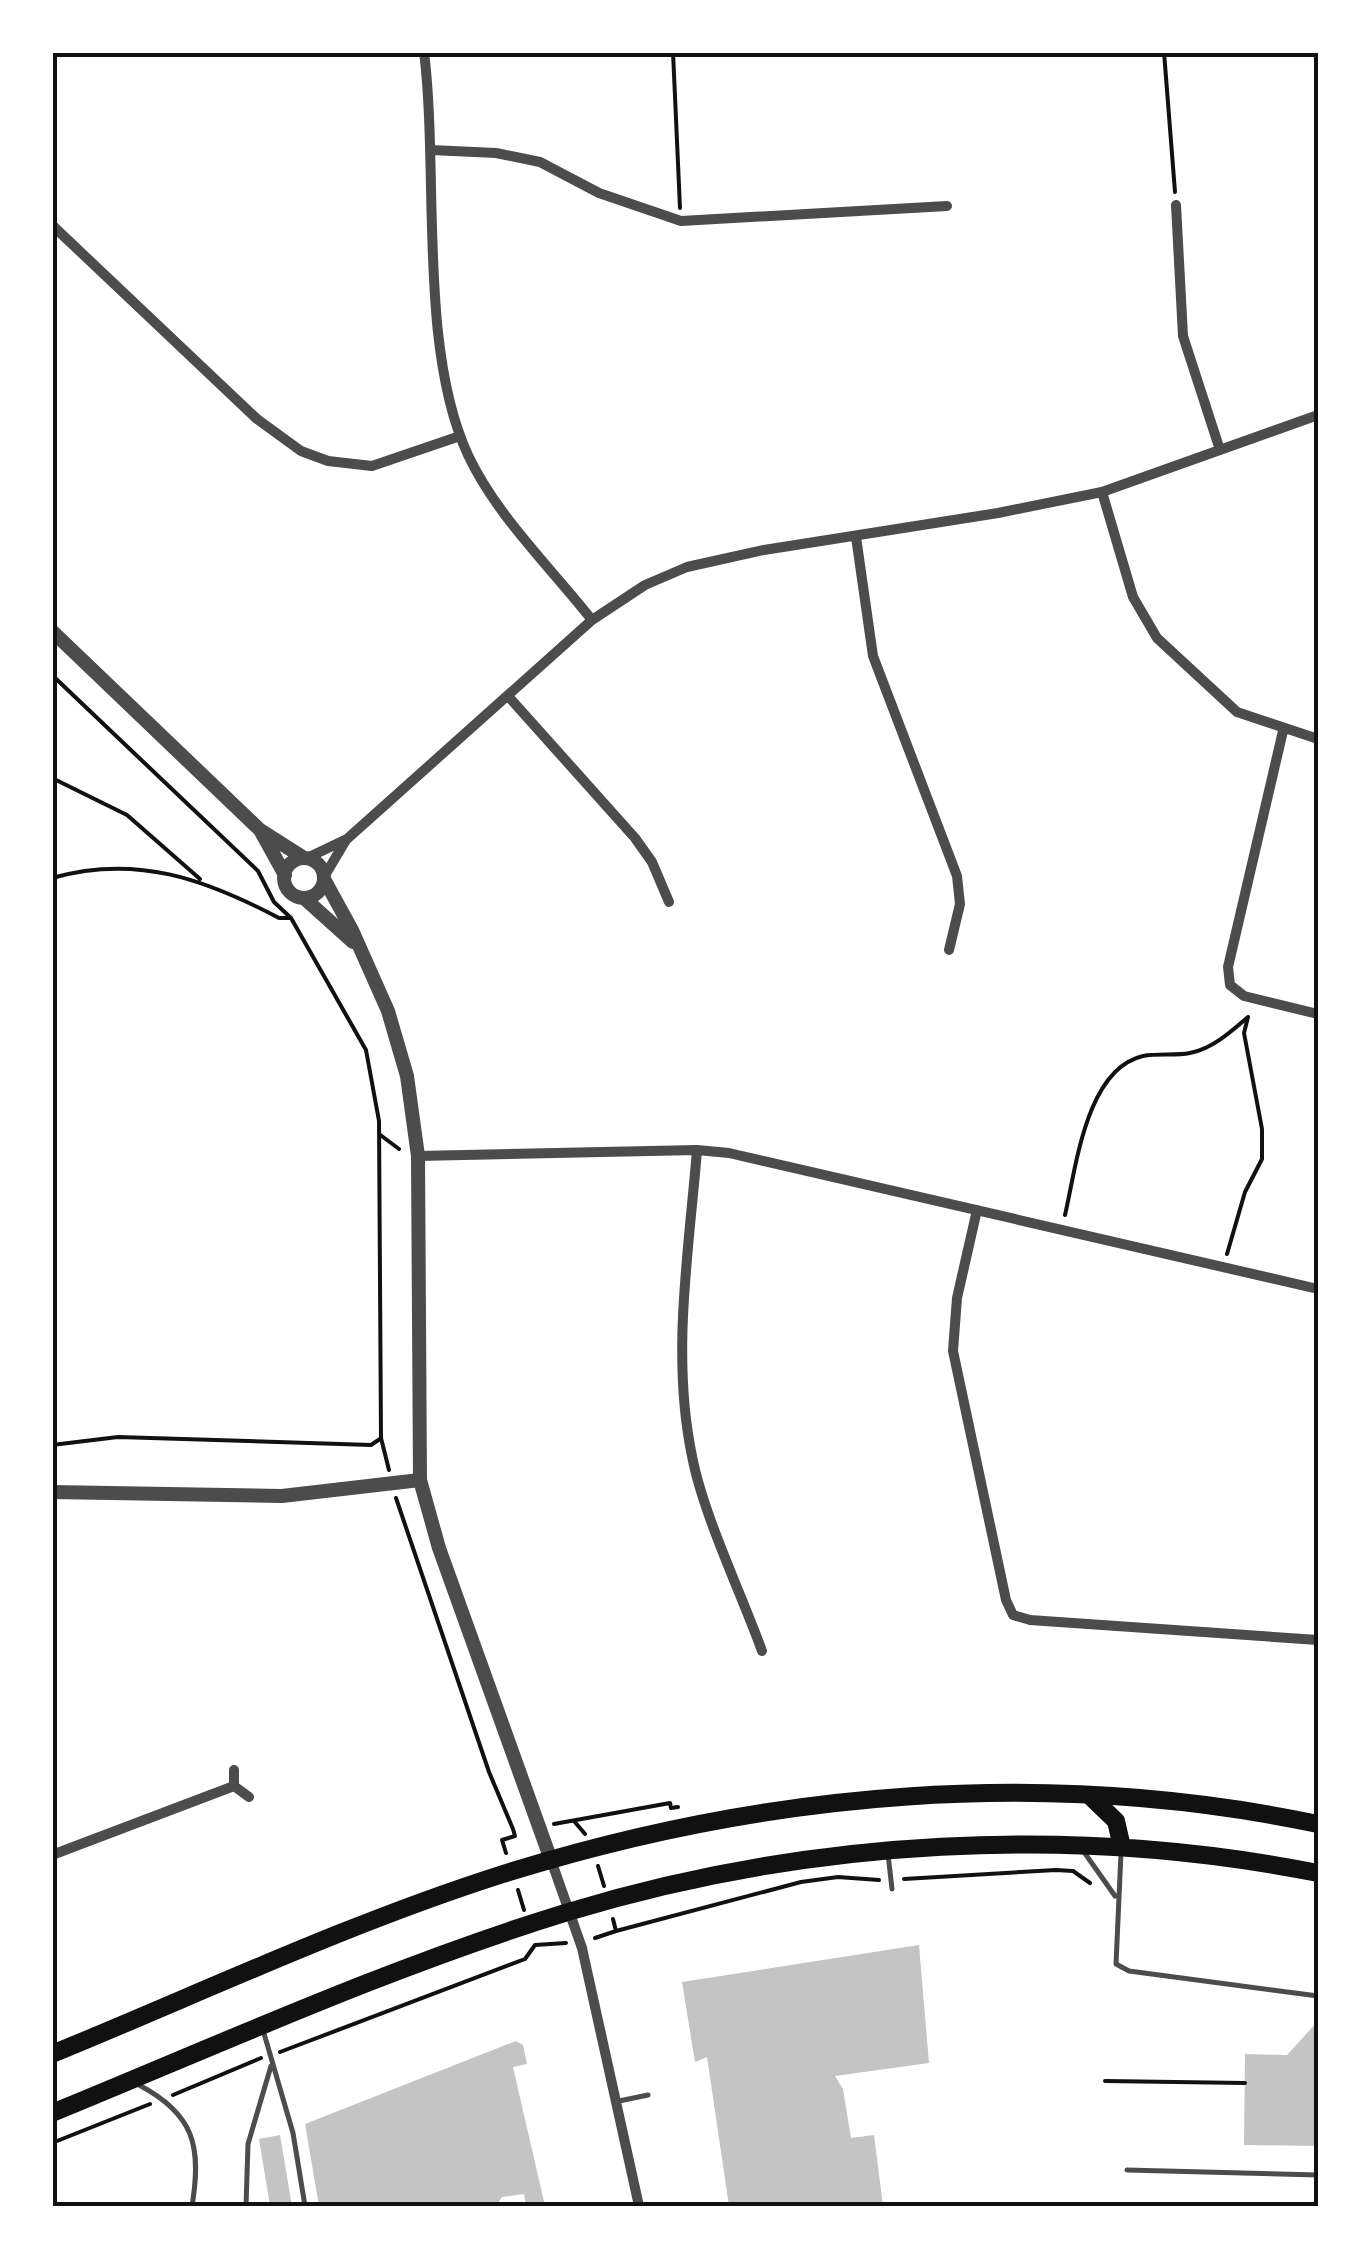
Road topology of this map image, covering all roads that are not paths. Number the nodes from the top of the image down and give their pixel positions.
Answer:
1 (424, 52) edge
2 (431, 150) junction
3 (1176, 205) road end
4 (947, 206) dead end
5 (52, 225) edge
6 (1318, 415) edge
7 (460, 436) junction
8 (1220, 450) junction
9 (1102, 492) junction
10 (856, 536) junction
11 (592, 620) junction
12 (52, 631) edge
13 (508, 696) junction
14 (1283, 730) junction
15 (1318, 739) edge
16 (260, 830) junction
17 (347, 839) junction
18 (306, 858) junction
19 (284, 875) junction
20 (324, 878) junction
21 (304, 898) junction
22 (669, 902) dead end
23 (360, 950) junction
24 (949, 950) dead end
25 (1318, 1014) edge
26 (698, 1150) junction
27 (418, 1156) junction
28 (977, 1210) junction
29 (1318, 1289) edge
30 (420, 1480) junction
31 (52, 1492) edge
32 (1318, 1640) edge
33 (762, 1651) dead end
34 (234, 1770) dead end
35 (234, 1786) junction
36 (1089, 1795) junction
37 (249, 1797) dead end
38 (1318, 1824) edge
39 (1076, 1844) junction
40 (1122, 1847) junction
41 (887, 1851) junction
42 (52, 1856) edge
43 (551, 1860) junction
44 (1318, 1873) edge
45 (892, 1889) dead end
46 (1117, 1898) junction
47 (570, 1912) junction
48 (1318, 1996) edge
49 (262, 2028) junction
50 (52, 2054) edge
51 (272, 2064) junction
52 (132, 2081) junction
53 (648, 2095) dead end
54 (618, 2101) junction
55 (52, 2113) edge
56 (1127, 2170) dead end
57 (1318, 2175) edge
58 (192, 2206) edge
59 (246, 2206) edge
60 (305, 2206) edge
61 (639, 2206) edge

1 - 2 street
2 - 4 street
2 - 7 street
3 - 8 street
5 - 7 street
6 - 8 street
7 - 11 street
8 - 9 street
9 - 10 street
9 - 14 street
10 - 11 street
10 - 24 street
11 - 13 street
12 - 16 street
13 - 17 street
13 - 22 street
14 - 15 street
14 - 25 street
16 - 18 street
16 - 19 street
17 - 18 street
17 - 20 street
18 - 19 street
18 - 20 street
19 - 21 street
20 - 21 street
20 - 23 street
21 - 23 street
23 - 27 street
26 - 27 street
26 - 28 street
26 - 33 street
27 - 30 street
28 - 29 street
28 - 32 street
30 - 31 street
30 - 43 street
34 - 35 street
35 - 37 street
35 - 42 street
36 - 38 main road
36 - 40 main road
36 - 43 main road
39 - 40 main road
39 - 41 main road
39 - 46 lane
40 - 44 main road
40 - 46 lane
41 - 45 lane
41 - 47 main road
43 - 47 street
43 - 50 main road
46 - 48 lane
47 - 49 main road
47 - 54 street
49 - 51 lane
49 - 52 main road
51 - 59 lane
51 - 60 lane
52 - 55 main road
52 - 58 lane
53 - 54 lane
54 - 61 street
56 - 57 lane

